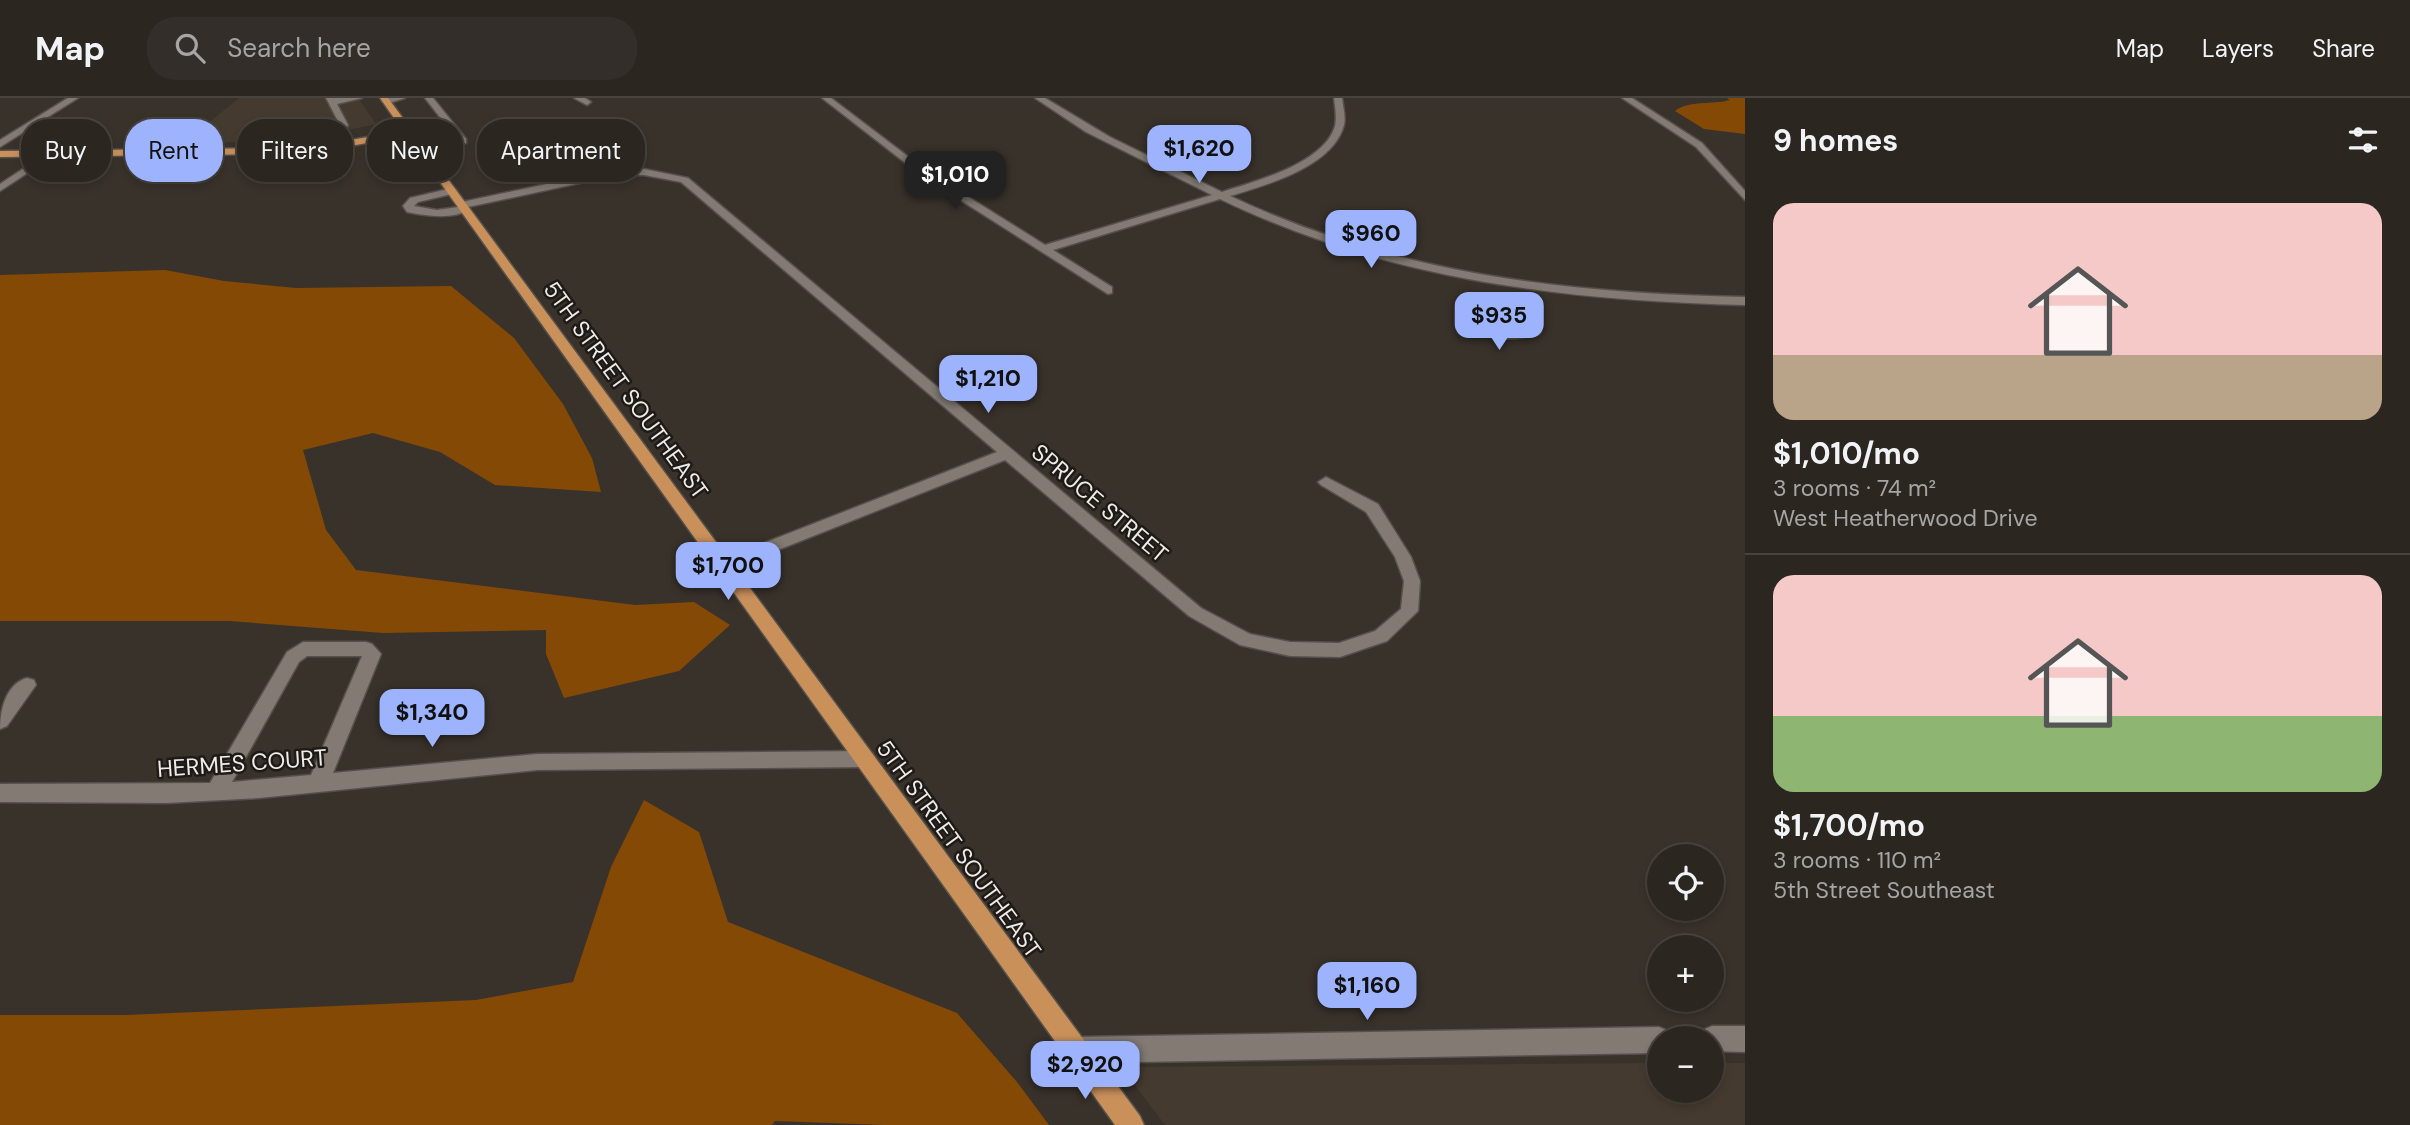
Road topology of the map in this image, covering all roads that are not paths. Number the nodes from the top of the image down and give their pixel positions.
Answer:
1 (74, 98) edge
2 (358, 98) edge
3 (401, 98) edge
4 (429, 98) edge
5 (826, 98) edge
6 (1039, 98) edge
7 (1338, 98) edge
8 (1626, 98) edge
9 (385, 99) edge
10 (331, 100) edge
11 (341, 119) edge
12 (399, 119) edge
13 (446, 119) edge
14 (0, 144) edge
15 (237, 151) edge
16 (111, 152) edge
17 (0, 153) edge
18 (21, 153) edge
19 (21, 174) edge
20 (445, 182) edge
21 (0, 188) edge
22 (1220, 195) junction
23 (1745, 197) edge
24 (460, 202) junction
25 (1045, 248) junction
26 (1499, 281) junction
27 (1108, 290) dead end
28 (1745, 300) edge
29 (1497, 306) junction
30 (1006, 454) junction
31 (1325, 482) dead end
32 (724, 565) junction
33 (27, 685) dead end
34 (0, 721) edge
35 (866, 759) junction
36 (318, 783) junction
37 (216, 791) junction
38 (0, 793) edge
39 (1724, 1039) edge
40 (1745, 1039) edge
41 (1647, 1040) edge
42 (1077, 1050) junction
43 (1131, 1125) edge

1 - 14 street
2 - 10 street
3 - 9 street
4 - 13 street
5 - 25 street
6 - 22 street
7 - 22 street
8 - 23 street
9 - 12 main road, 5TH STREET SOUTHEAST
10 - 11 street
15 - 16 main road
17 - 18 main road
19 - 21 street
20 - 24 main road, 5TH STREET SOUTHEAST
22 - 25 street
22 - 26 street
24 - 30 street, SPRUCE STREET
24 - 32 main road, 5TH STREET SOUTHEAST
25 - 27 street
26 - 28 street
26 - 29 street
29 - 29 street
30 - 31 street, SPRUCE STREET
30 - 32 street
32 - 35 main road, 5TH STREET SOUTHEAST
33 - 34 street
35 - 36 street, HERMES COURT
35 - 42 main road, 5TH STREET SOUTHEAST
36 - 37 street, HERMES COURT
36 - 37 street
37 - 38 street, HERMES COURT
39 - 40 street
41 - 42 street
42 - 43 main road, 5TH STREET SOUTHEAST

